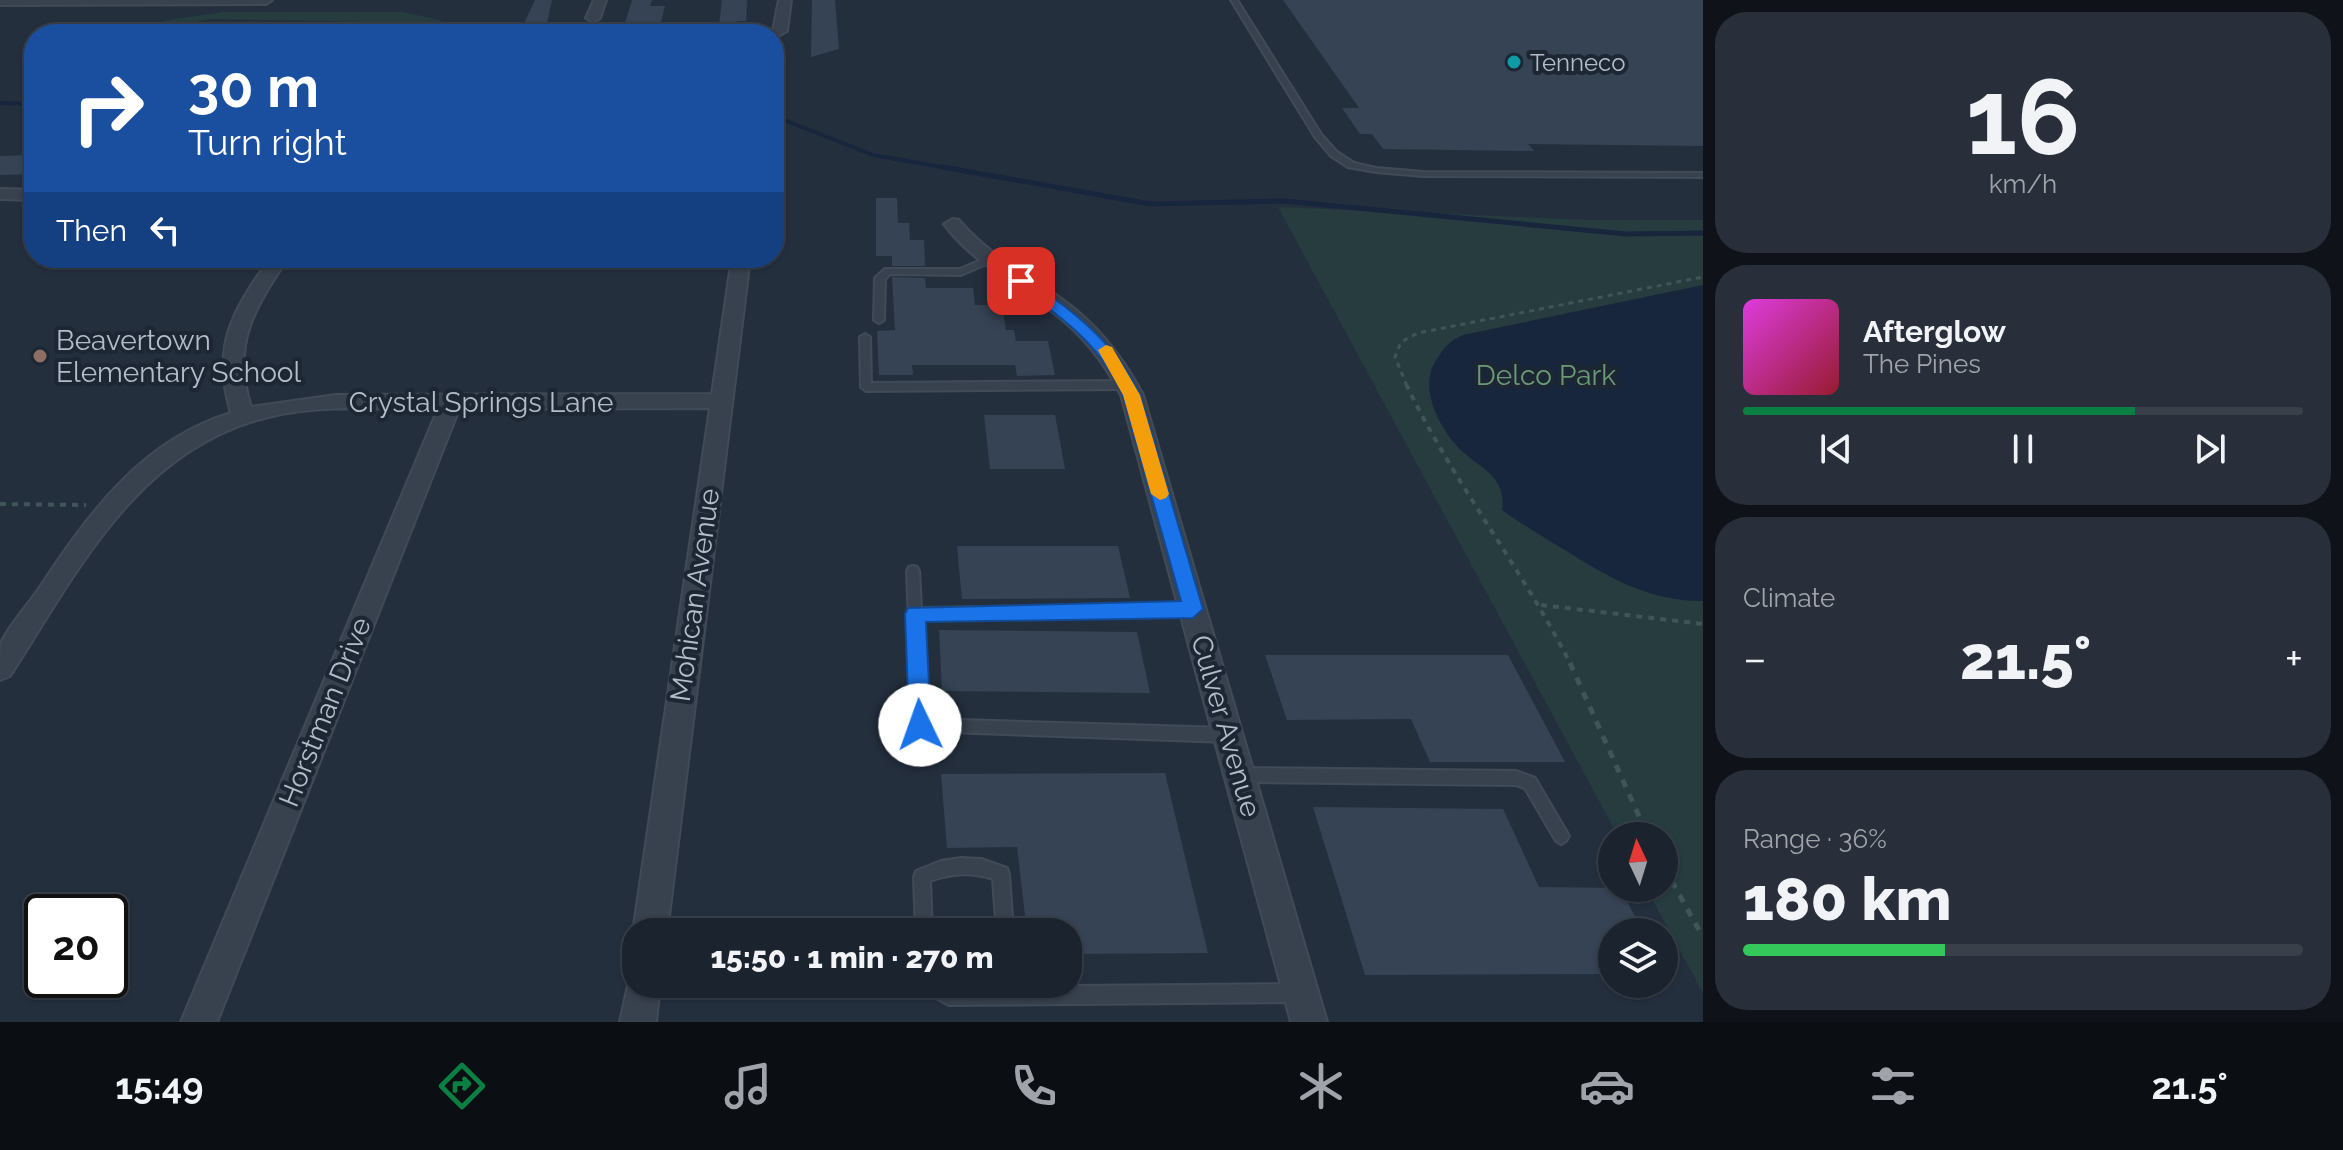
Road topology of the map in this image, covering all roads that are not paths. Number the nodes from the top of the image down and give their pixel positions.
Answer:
1 (266, 0) edge
2 (600, 0) edge
3 (785, 0) edge
4 (1234, 0) edge
5 (0, 1) edge
6 (593, 18) dead end
7 (781, 24) edge
8 (1703, 175) edge
9 (0, 194) edge
10 (24, 195) edge
11 (953, 224) dead end
12 (990, 259) junction
13 (272, 268) edge
14 (740, 268) edge
15 (879, 320) dead end
16 (865, 337) dead end
17 (1127, 385) junction
18 (722, 401) junction
19 (451, 403) junction
20 (242, 413) junction
21 (913, 571) dead end
22 (1193, 609) junction
23 (915, 614) junction
24 (0, 668) edge
25 (1228, 735) junction
26 (1240, 775) junction
27 (1561, 836) dead end
28 (652, 918) edge
29 (923, 918) edge
30 (1004, 918) edge
31 (1082, 991) edge
32 (1301, 993) junction
33 (641, 998) edge
34 (199, 1022) edge
35 (638, 1022) edge
36 (1309, 1022) edge

1 - 5 street
2 - 6 street
3 - 7 street
4 - 8 lane
9 - 10 street
11 - 12 street, Culver Avenue
12 - 15 lane
12 - 17 street, Culver Avenue
13 - 20 street
14 - 18 street, Mohican Avenue
16 - 17 lane
17 - 22 street, Culver Avenue
18 - 19 street, Crystal Springs Lane
18 - 28 street, Mohican Avenue
19 - 20 street, Crystal Springs Lane
19 - 34 street, Horstman Drive
20 - 24 street, Crystal Springs Lane
21 - 23 lane
22 - 23 lane
22 - 25 street, Culver Avenue
23 - 25 lane
25 - 26 street, Culver Avenue
26 - 27 lane
26 - 32 street, Culver Avenue
29 - 30 lane
31 - 32 lane
32 - 36 street, Culver Avenue
33 - 35 street

